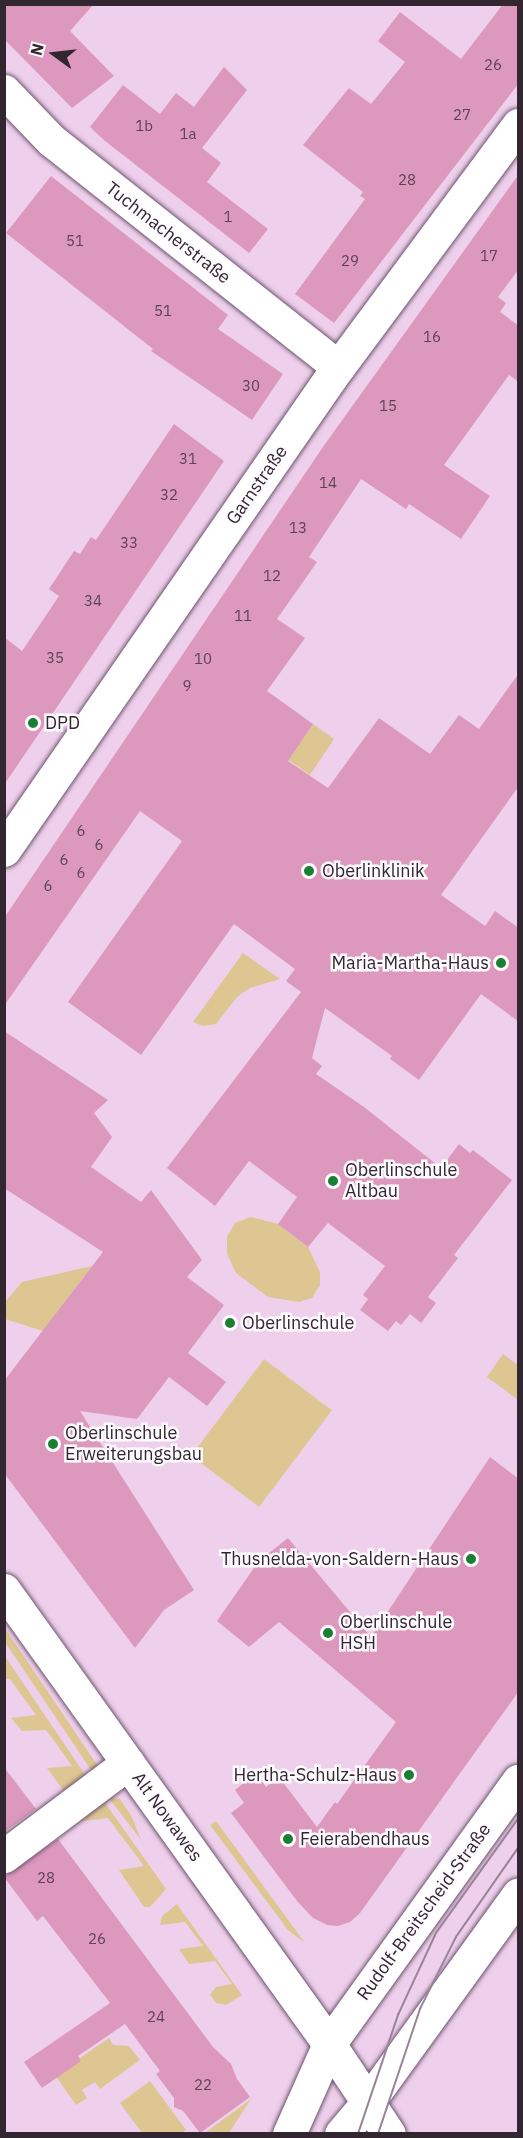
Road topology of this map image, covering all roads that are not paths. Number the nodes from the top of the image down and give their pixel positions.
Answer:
1 (4, 91) edge
2 (519, 125) edge
3 (338, 367) junction
4 (4, 850) edge
5 (4, 1590) edge
6 (128, 1763) junction
7 (519, 1781) edge
8 (4, 1856) edge
9 (519, 1895) edge
10 (329, 2044) junction
11 (368, 2102) junction
12 (289, 2133) edge
13 (341, 2133) edge
14 (389, 2133) edge

1 - 3 main road, Tuchmacherstraße
2 - 3 main road, Garnstraße
3 - 4 main road, Garnstraße
5 - 6 main road, Alt Nowawes
6 - 8 main road
6 - 10 main road, Alt Nowawes
7 - 10 main road, Rudolf-Breitscheid-Straße
9 - 11 main road
10 - 11 main road, Alt Nowawes
10 - 12 main road, Rudolf-Breitscheid-Straße
11 - 13 main road
11 - 14 main road, Alt Nowawes

